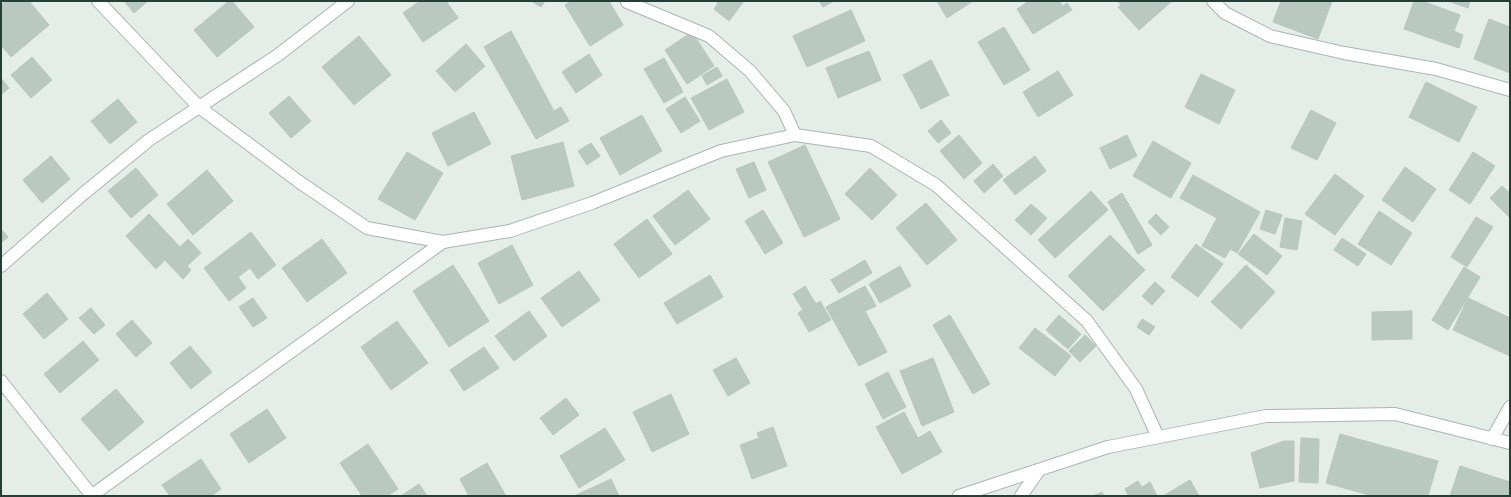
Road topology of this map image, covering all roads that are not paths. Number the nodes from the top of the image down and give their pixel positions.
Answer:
1 (98, 1) edge
2 (348, 1) edge
3 (1213, 1) edge
4 (627, 2) edge
5 (1510, 90) edge
6 (199, 107) junction
7 (795, 135) junction
8 (443, 242) junction
9 (1, 266) edge
10 (1, 381) edge
11 (1510, 407) edge
12 (1158, 437) junction
13 (1492, 439) junction
14 (1510, 443) edge
15 (1039, 470) junction
16 (91, 496) edge
17 (959, 496) edge
18 (1021, 496) edge

1 - 6 street
2 - 6 street
3 - 5 street
4 - 7 street
6 - 8 street
6 - 9 street
7 - 8 street
7 - 12 street
8 - 16 street
10 - 16 street
11 - 13 street
12 - 13 street
12 - 15 street
13 - 14 street
15 - 17 street
15 - 18 street

